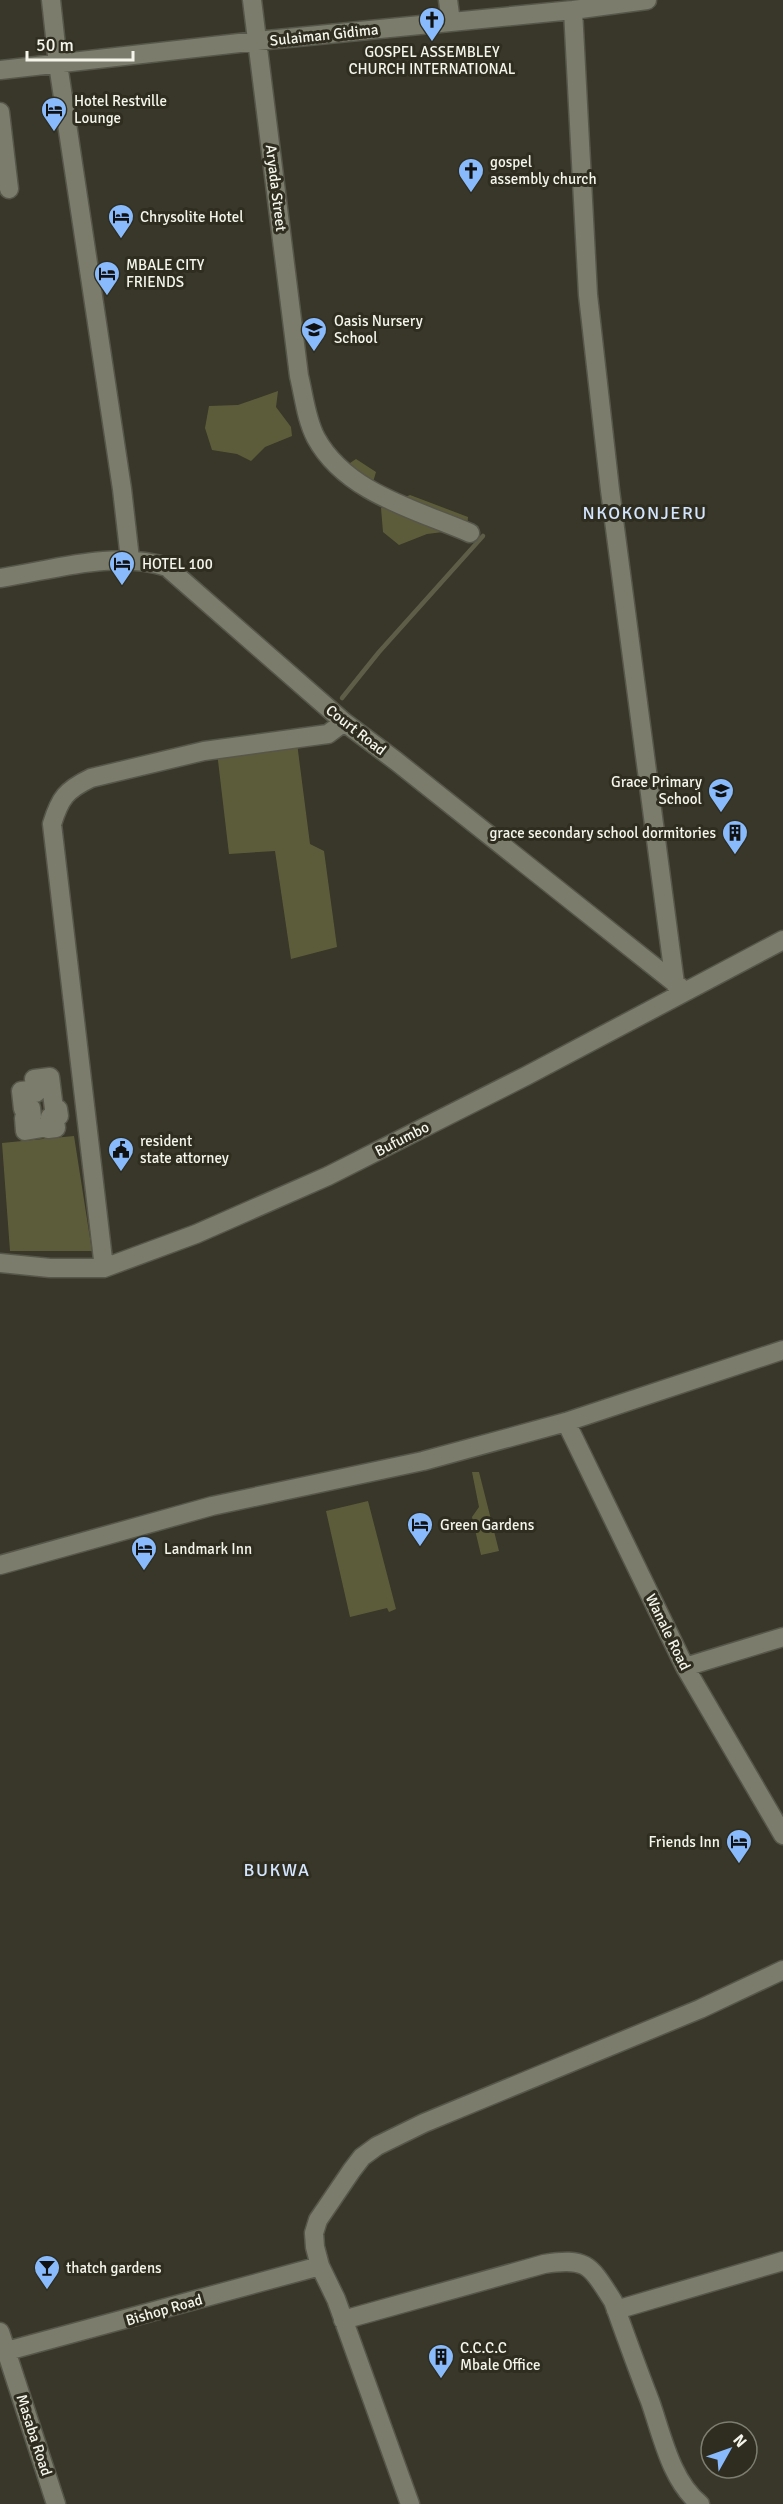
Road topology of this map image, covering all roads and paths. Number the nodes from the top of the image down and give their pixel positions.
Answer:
1 (51, 0) edge
2 (252, 0) edge
3 (448, 0) edge
4 (647, 0) edge
5 (573, 10) junction
6 (451, 22) junction
7 (257, 41) junction
8 (58, 64) junction
9 (0, 70) edge
10 (0, 112) edge
11 (9, 189) dead end
12 (470, 533) dead end
13 (130, 559) junction
14 (0, 578) edge
15 (344, 722) junction
16 (783, 940) edge
17 (680, 987) junction
18 (0, 1263) edge
19 (104, 1268) junction
20 (783, 1350) edge
21 (566, 1422) junction
22 (0, 1565) edge
23 (783, 1637) edge
24 (685, 1667) junction
25 (783, 1835) edge
26 (783, 1970) edge
27 (783, 2261) edge
28 (320, 2266) junction
29 (616, 2310) junction
30 (343, 2320) junction
31 (0, 2332) edge
32 (7, 2352) junction
33 (56, 2504) edge
34 (410, 2504) edge
35 (700, 2504) edge

1 - 8 street
2 - 7 street, Aryada Street
3 - 6 street
4 - 5 street, Sulaiman Gidima
5 - 6 street, Sulaiman Gidima
5 - 17 street
6 - 7 street, Sulaiman Gidima
7 - 8 street, Sulaiman Gidima
7 - 12 street, Aryada Street
8 - 9 street, Sulaiman Gidima
8 - 13 street
10 - 11 street
13 - 14 street, Court Road
13 - 15 street, Court Road
15 - 17 street, Court Road
15 - 19 street
16 - 17 street, Bufumbo
17 - 19 street, Bufumbo
18 - 19 street, Bufumbo
20 - 21 street
21 - 22 street
21 - 24 street, Wanale Road
23 - 24 street
24 - 25 street, Wanale Road
26 - 28 street
27 - 29 street
28 - 30 street
28 - 32 street, Bishop Road
29 - 30 street
29 - 35 street
30 - 34 street
31 - 32 street, Masaba Road
32 - 33 street, Masaba Road

